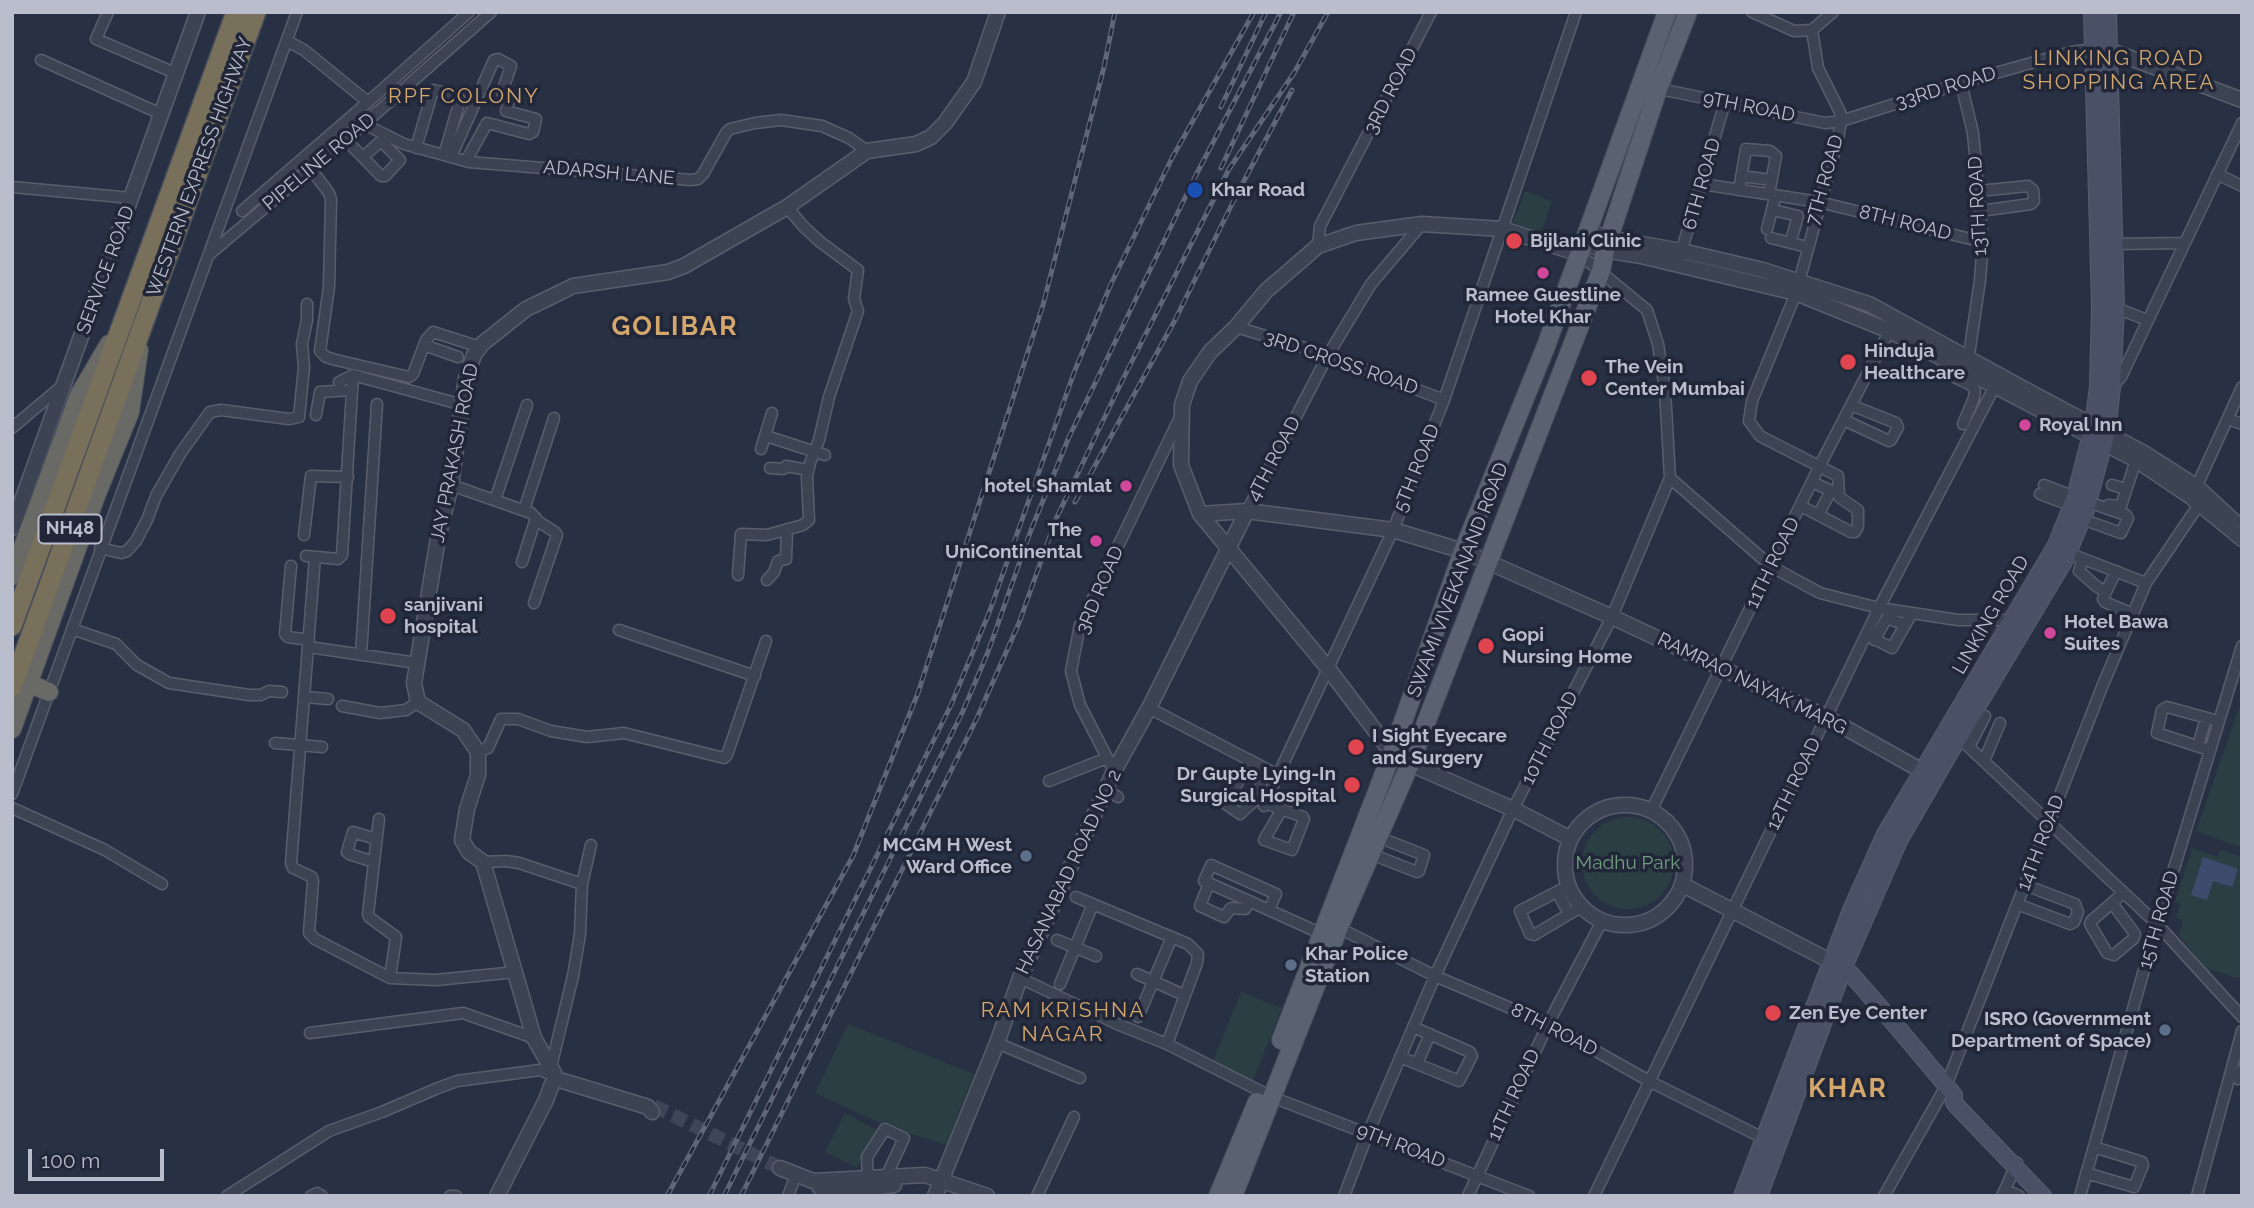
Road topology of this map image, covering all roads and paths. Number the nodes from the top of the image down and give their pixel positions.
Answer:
1 (108, 12) edge
2 (198, 12) edge
3 (236, 12) edge
4 (256, 12) edge
5 (297, 12) edge
6 (469, 12) edge
7 (491, 12) edge
8 (998, 12) edge
9 (1432, 12) edge
10 (1667, 12) edge
11 (1688, 12) edge
12 (1752, 12) edge
13 (2092, 12) edge
14 (2108, 12) edge
15 (1573, 13) edge
16 (1830, 13) edge
17 (1812, 30) junction
18 (287, 41) junction
19 (2101, 50) junction
20 (41, 60) dead end
21 (175, 73) junction
22 (1961, 83) junction
23 (1649, 87) junction
24 (2242, 100) edge
25 (368, 102) junction
26 (1725, 102) junction
27 (161, 114) junction
28 (1841, 121) junction
29 (2242, 123) edge
30 (364, 124) junction
31 (346, 140) junction
32 (404, 144) junction
33 (416, 148) junction
34 (867, 151) junction
35 (397, 155) junction
36 (448, 156) junction
37 (363, 157) junction
38 (466, 161) junction
39 (311, 169) junction
40 (2217, 174) junction
41 (1741, 176) junction
42 (1772, 180) junction
43 (1702, 184) junction
44 (2242, 186) edge
45 (12, 187) edge
46 (1739, 190) junction
47 (1979, 191) junction
48 (1776, 195) junction
49 (132, 198) junction
50 (1796, 198) junction
51 (1819, 202) junction
52 (787, 207) junction
53 (242, 211) dead end
54 (1980, 211) junction
55 (1778, 213) junction
56 (1422, 224) junction
57 (1503, 229) junction
58 (1790, 237) junction
59 (1809, 240) junction
60 (1983, 242) junction
61 (1583, 243) junction
62 (2184, 243) junction
63 (1606, 244) junction
64 (2114, 244) junction
65 (1318, 246) junction
66 (1682, 251) junction
67 (209, 255) junction
68 (1677, 266) junction
69 (1601, 271) junction
70 (1797, 286) junction
71 (307, 304) dead end
72 (2108, 308) junction
73 (134, 319) junction
74 (2147, 320) junction
75 (1893, 324) junction
76 (1236, 327) junction
77 (424, 345) junction
78 (480, 347) junction
79 (1328, 355) junction
80 (458, 357) dead end
81 (117, 368) junction
82 (1958, 371) junction
83 (353, 375) junction
84 (339, 382) dead end
85 (65, 383) junction
86 (1986, 385) junction
87 (2112, 387) junction
88 (2242, 387) edge
89 (352, 390) junction
90 (1444, 400) junction
91 (377, 404) dead end
92 (463, 405) junction
93 (527, 405) dead end
94 (1855, 409) junction
95 (2235, 411) edge
96 (1182, 412) junction
97 (772, 413) dead end
98 (316, 415) dead end
99 (554, 418) dead end
100 (1848, 422) junction
101 (1964, 424) junction
102 (2242, 424) edge
103 (12, 428) edge
104 (2099, 435) junction
105 (766, 436) junction
106 (761, 449) dead end
107 (820, 454) junction
108 (2137, 455) junction
109 (770, 468) dead end
110 (808, 470) junction
111 (348, 477) junction
112 (1670, 478) junction
113 (450, 485) junction
114 (2112, 485) dead end
115 (1809, 488) junction
116 (2042, 489) dead end
117 (2126, 489) junction
118 (2198, 496) junction
119 (495, 500) junction
120 (1828, 500) junction
121 (2081, 504) junction
122 (524, 510) junction
123 (1247, 511) junction
124 (1200, 514) junction
125 (536, 518) junction
126 (2242, 527) edge
127 (12, 528) edge
128 (787, 529) junction
129 (1393, 530) junction
130 (304, 535) dead end
131 (2242, 539) edge
132 (100, 548) junction
133 (1229, 550) junction
134 (1463, 551) junction
135 (2074, 560) junction
136 (522, 562) dead end
137 (1488, 562) junction
138 (291, 566) dead end
139 (1772, 567) junction
140 (2116, 571) junction
141 (738, 575) dead end
142 (12, 576) edge
143 (767, 580) dead end
144 (2143, 582) junction
145 (2106, 592) junction
146 (534, 603) dead end
147 (1879, 608) junction
148 (2130, 612) junction
149 (1912, 613) junction
150 (1612, 617) junction
151 (2020, 621) junction
152 (1905, 625) junction
153 (12, 626) edge
154 (72, 629) junction
155 (619, 629) dead end
156 (1870, 638) junction
157 (766, 641) dead end
158 (309, 643) junction
159 (2242, 646) edge
160 (361, 655) junction
161 (417, 663) junction
162 (1327, 667) junction
163 (1722, 669) junction
164 (755, 676) junction
165 (20, 685) edge
166 (49, 692) junction
167 (282, 692) dead end
168 (305, 697) junction
169 (328, 699) dead end
170 (418, 702) junction
171 (342, 706) dead end
172 (1149, 708) junction
173 (1985, 716) dead end
174 (1826, 717) junction
175 (2212, 720) junction
176 (2000, 723) dead end
177 (12, 729) edge
178 (1967, 734) junction
179 (275, 743) dead end
180 (1991, 744) junction
181 (301, 745) junction
182 (2198, 746) junction
183 (322, 747) dead end
184 (2209, 750) junction
185 (478, 752) junction
186 (1392, 753) junction
187 (1984, 761) junction
188 (1111, 764) junction
189 (1410, 764) junction
190 (1248, 765) junction
191 (1279, 775) junction
192 (1929, 775) junction
193 (1049, 781) dead end
194 (12, 794) edge
195 (1264, 800) junction
196 (12, 808) edge
197 (1282, 809) dead end
198 (1513, 809) junction
199 (1652, 809) junction
200 (379, 819) dead end
201 (2050, 821) junction
202 (1378, 837) junction
203 (1569, 838) junction
204 (376, 839) junction
205 (591, 845) dead end
206 (1371, 854) junction
207 (374, 862) junction
208 (483, 862) junction
209 (1244, 879) junction
210 (1209, 883) junction
211 (162, 884) dead end
212 (582, 884) junction
213 (1683, 885) junction
214 (2025, 885) junction
215 (1562, 889) junction
216 (1347, 890) junction
217 (2042, 892) junction
218 (2123, 893) junction
219 (1236, 895) junction
220 (1076, 897) dead end
221 (1249, 901) junction
222 (2112, 903) junction
223 (1093, 904) junction
224 (2017, 904) junction
225 (2140, 907) junction
226 (1269, 910) junction
227 (1575, 910) junction
228 (2034, 911) junction
229 (1731, 912) junction
230 (2125, 920) junction
231 (2153, 920) junction
232 (1602, 921) junction
233 (1327, 922) junction
234 (2133, 930) junction
235 (1172, 937) junction
236 (1057, 940) dead end
237 (1075, 948) junction
238 (1096, 956) dead end
239 (1842, 968) junction
240 (516, 972) junction
241 (1137, 974) dead end
242 (1435, 976) junction
243 (390, 978) junction
244 (1020, 978) junction
245 (1153, 981) junction
246 (1060, 984) dead end
247 (1184, 995) junction
248 (1138, 1017) dead end
249 (2242, 1017) edge
250 (1548, 1024) junction
251 (1413, 1027) junction
252 (2242, 1031) edge
253 (310, 1033) dead end
254 (1430, 1034) junction
255 (534, 1038) junction
256 (997, 1043) junction
257 (1167, 1044) junction
258 (1400, 1057) junction
259 (1417, 1064) junction
260 (555, 1077) junction
261 (2238, 1077) edge
262 (1080, 1078) dead end
263 (1649, 1081) junction
264 (1950, 1090) junction
265 (1267, 1095) junction
266 (652, 1108) tunnel mouth
267 (1074, 1117) dead end
268 (1368, 1133) junction
269 (1771, 1142) junction
270 (2097, 1148) junction
271 (2017, 1163) junction
272 (2090, 1174) junction
273 (1477, 1175) junction
274 (886, 1177) junction
275 (868, 1184) junction
276 (939, 1187) edge
277 (791, 1189) edge
278 (2037, 1191) edge
279 (2006, 1192) edge
280 (502, 1195) edge
281 (1224, 1195) edge
282 (227, 1196) edge
283 (311, 1196) edge
284 (322, 1196) edge
285 (450, 1196) edge
286 (456, 1196) edge
287 (964, 1196) edge
288 (987, 1196) edge
289 (1037, 1196) edge
290 (1344, 1196) edge
291 (1468, 1196) edge
292 (1529, 1196) edge
293 (1594, 1196) edge
294 (1742, 1196) edge
295 (1759, 1196) edge
296 (1884, 1196) edge
297 (2019, 1196) edge
298 (2056, 1196) edge
299 (2080, 1196) edge
300 (2197, 1196) edge

1 - 21 street
2 - 21 street, SERVICE ROAD
3 - 73 highway, WESTERN EXPRESS HIGHWAY / NH48
4 - 73 highway, WESTERN EXPRESS HIGHWAY / NH48
5 - 18 street
6 - 25 street
7 - 30 street, PIPELINE ROAD
8 - 34 street, JAY PRAKASH ROAD
9 - 65 street, 3RD ROAD
10 - 23 main road, SWAMI VIVEKANAND ROAD
11 - 23 main road, SWAMI VIVEKANAND ROAD
12 - 17 street
13 - 19 main road, LINKING ROAD
14 - 19 main road, LINKING ROAD
15 - 57 street, 5TH ROAD
16 - 17 street
17 - 28 street, 7TH ROAD
18 - 25 street
18 - 67 street
19 - 22 street, 33RD ROAD
19 - 24 street
19 - 64 main road, LINKING ROAD
19 - 72 main road, LINKING ROAD
20 - 27 street
21 - 27 street, SERVICE ROAD
22 - 28 street, 33RD ROAD
22 - 47 street, 13TH ROAD
23 - 26 street, 9TH ROAD
23 - 61 main road, SWAMI VIVEKANAND ROAD
23 - 63 main road, SWAMI VIVEKANAND ROAD
25 - 53 street
26 - 28 street, 9TH ROAD
26 - 43 street, 6TH ROAD
27 - 49 street, SERVICE ROAD
28 - 51 street, 7TH ROAD
29 - 40 street
30 - 31 street, PIPELINE ROAD
30 - 32 street, ADARSH LANE
31 - 37 street
31 - 39 street, PIPELINE ROAD
32 - 33 street, ADARSH LANE
32 - 35 street
33 - 36 street, ADARSH LANE
33 - 36 street
34 - 38 street, ADARSH LANE
34 - 52 street, JAY PRAKASH ROAD
35 - 37 street
35 - 37 street
36 - 38 street, ADARSH LANE
36 - 38 street
39 - 67 street, PIPELINE ROAD
39 - 77 street
40 - 44 street
40 - 62 street
41 - 42 street
41 - 42 street
41 - 46 street
42 - 48 street
43 - 46 street, 8TH ROAD
43 - 66 street, 6TH ROAD
45 - 49 street
46 - 48 street, 8TH ROAD
47 - 54 street, 13TH ROAD
47 - 54 street
48 - 50 street, 8TH ROAD
48 - 55 street
49 - 85 street, SERVICE ROAD
50 - 51 street, 8TH ROAD
50 - 55 street
51 - 59 street, 7TH ROAD
51 - 60 street, 8TH ROAD
52 - 78 street, JAY PRAKASH ROAD
52 - 107 street
54 - 60 street, 13TH ROAD
55 - 58 street
55 - 58 street
56 - 57 street
56 - 65 street
56 - 79 street, 4TH ROAD
57 - 61 street
57 - 90 street, 5TH ROAD
58 - 59 street
59 - 70 street, 7TH ROAD
60 - 82 street, 13TH ROAD
61 - 63 street
61 - 69 street, 10TH ROAD
61 - 134 main road, SWAMI VIVEKANAND ROAD
62 - 64 street
62 - 74 street
63 - 66 street
63 - 68 street
63 - 69 main road, SWAMI VIVEKANAND ROAD
64 - 72 main road, LINKING ROAD
65 - 76 street
66 - 68 street, 6TH ROAD
66 - 70 street
67 - 132 street
68 - 70 street
69 - 112 street, 10TH ROAD
69 - 137 main road, SWAMI VIVEKANAND ROAD
70 - 75 street
70 - 115 street
71 - 132 street
72 - 74 street
72 - 87 main road, LINKING ROAD
72 - 104 main road, LINKING ROAD
73 - 81 highway, NH48
73 - 142 highway
73 - 165 highway
74 - 87 street
75 - 82 street
75 - 94 street, 11TH ROAD
76 - 79 street, 3RD CROSS ROAD
76 - 96 street
77 - 78 street
77 - 80 street
78 - 92 street, JAY PRAKASH ROAD
79 - 90 street, 3RD CROSS ROAD
79 - 123 street, 4TH ROAD
81 - 153 highway, NH48
81 - 165 highway, NH48
82 - 86 street
83 - 84 street
83 - 89 street
83 - 92 street
85 - 103 street
85 - 127 street, SERVICE ROAD
86 - 101 street, 12TH ROAD
86 - 101 street
86 - 104 street
87 - 104 main road, LINKING ROAD
88 - 95 street, 14TH ROAD
89 - 98 street
89 - 111 street
90 - 129 street, 5TH ROAD
91 - 160 street
92 - 113 street, JAY PRAKASH ROAD
93 - 119 street
94 - 100 street, 11TH ROAD
94 - 100 street
95 - 102 street
95 - 118 street, 14TH ROAD
96 - 124 street
96 - 188 street, 3RD ROAD
97 - 105 street
99 - 122 street
100 - 115 street, 11TH ROAD
101 - 147 street, 12TH ROAD
104 - 108 street
104 - 121 main road, LINKING ROAD
105 - 106 street
105 - 107 street
107 - 110 street
108 - 117 street
108 - 118 street
109 - 110 street
110 - 128 street
111 - 130 street
111 - 158 street
112 - 139 street
112 - 150 street, 10TH ROAD
113 - 119 street
113 - 161 street, JAY PRAKASH ROAD
114 - 117 street
115 - 120 street
115 - 120 street
115 - 120 street
115 - 139 street, 11TH ROAD
116 - 121 street
117 - 121 street
118 - 126 street
118 - 131 street
118 - 144 street, 14TH ROAD
119 - 122 street
121 - 135 main road, LINKING ROAD
121 - 151 main road, LINKING ROAD
122 - 125 street
123 - 124 street, RAMRAO NAYAK MARG
123 - 129 street, RAMRAO NAYAK MARG
123 - 133 street, 4TH ROAD
124 - 133 street
125 - 136 street
125 - 146 street
128 - 141 street
128 - 143 street
129 - 134 street, RAMRAO NAYAK MARG
129 - 162 street, 5TH ROAD
132 - 154 street
133 - 162 street
133 - 172 street, 4TH ROAD
134 - 137 street, RAMRAO NAYAK MARG
134 - 186 main road, SWAMI VIVEKANAND ROAD
135 - 140 street
135 - 145 street
135 - 151 main road, LINKING ROAD
137 - 150 street, RAMRAO NAYAK MARG
137 - 189 main road, SWAMI VIVEKANAND ROAD
138 - 158 street
139 - 147 street
139 - 163 street, 11TH ROAD
140 - 144 street
140 - 145 street
144 - 148 street, 14TH ROAD
145 - 148 street
147 - 149 street
147 - 156 street, 12TH ROAD
148 - 201 street, 14TH ROAD
149 - 151 street
149 - 152 street
150 - 163 street, RAMRAO NAYAK MARG
150 - 198 street, 10TH ROAD
151 - 178 main road, LINKING ROAD
152 - 156 street
152 - 156 street
154 - 166 street
154 - 167 street
155 - 164 street
156 - 174 street, 12TH ROAD
157 - 164 street
158 - 160 street
158 - 168 street
159 - 175 street, 15TH ROAD
160 - 161 street
161 - 170 street, JAY PRAKASH ROAD
162 - 186 street
162 - 191 street, 5TH ROAD
163 - 174 street, RAMRAO NAYAK MARG
163 - 199 street, 11TH ROAD
164 - 185 street
165 - 166 highway
165 - 177 highway
166 - 194 street
168 - 169 street
168 - 181 street
170 - 171 street
170 - 185 street
172 - 188 street, HASANABAD ROAD NO 2
172 - 190 street
173 - 178 street
174 - 192 street, RAMRAO NAYAK MARG
174 - 229 street, 12TH ROAD
175 - 182 street
175 - 182 street
175 - 184 street, 15TH ROAD
176 - 180 street
178 - 180 street
178 - 187 street
178 - 192 main road, LINKING ROAD
179 - 181 street
180 - 187 street
181 - 183 street
181 - 243 street
182 - 184 street
184 - 231 street, 15TH ROAD
185 - 208 street
186 - 189 street
186 - 216 main road, SWAMI VIVEKANAND ROAD
187 - 201 street
188 - 193 street
188 - 244 street, HASANABAD ROAD NO 2
189 - 198 street
189 - 202 main road, SWAMI VIVEKANAND ROAD
190 - 191 street
190 - 195 street
190 - 195 street
191 - 195 street, 5TH ROAD
192 - 239 main road, LINKING ROAD
195 - 197 street
196 - 211 street
198 - 203 street
198 - 242 street, 10TH ROAD
199 - 203 street
199 - 213 street
200 - 204 street
201 - 214 street, 14TH ROAD
201 - 218 street
202 - 206 main road, SWAMI VIVEKANAND ROAD
202 - 206 street
203 - 215 street
204 - 207 street
204 - 207 street
205 - 212 street
206 - 216 main road, SWAMI VIVEKANAND ROAD
207 - 243 street
208 - 212 street
208 - 240 street
209 - 210 street
209 - 219 street
209 - 226 street
210 - 219 street, 8TH ROAD
210 - 221 street
212 - 260 street
213 - 229 street
213 - 232 street
214 - 217 street
214 - 224 street, 14TH ROAD
215 - 227 street
215 - 227 street
216 - 233 main road, SWAMI VIVEKANAND ROAD
217 - 228 street
217 - 228 street
218 - 222 street
218 - 225 street
219 - 221 street, 8TH ROAD
220 - 223 street
221 - 226 street, 8TH ROAD
222 - 230 street
222 - 234 street
223 - 235 street
223 - 237 street
224 - 228 street
224 - 264 street, 14TH ROAD
225 - 230 street
225 - 231 street
226 - 233 street, 8TH ROAD
227 - 232 street
229 - 239 street
229 - 263 street, 12TH ROAD
230 - 234 street
231 - 234 street
231 - 249 street
231 - 270 street, 15TH ROAD
232 - 250 street, 11TH ROAD
233 - 242 street, 8TH ROAD
233 - 265 main road, SWAMI VIVEKANAND ROAD
235 - 245 street
235 - 247 street
236 - 237 street
237 - 238 street
237 - 246 street
239 - 264 main road
239 - 269 main road, LINKING ROAD
240 - 243 street
240 - 255 street
241 - 245 street
242 - 250 street, 8TH ROAD
242 - 251 street, 10TH ROAD
244 - 256 street, HASANABAD ROAD NO 2
244 - 257 street, 9TH ROAD
245 - 247 street
245 - 248 street
247 - 257 street
250 - 263 street, 8TH ROAD
250 - 273 street, 11TH ROAD
251 - 254 street
251 - 258 street, 10TH ROAD
252 - 261 street
253 - 255 street
254 - 259 street
254 - 259 street
255 - 260 street
256 - 262 street
256 - 276 street, HASANABAD ROAD NO 2
257 - 265 street, 9TH ROAD
258 - 259 street
258 - 268 street, 10TH ROAD
260 - 266 street
260 - 280 street
260 - 282 street
261 - 300 street
263 - 269 street, 8TH ROAD
263 - 293 street, 12TH ROAD
264 - 271 main road
264 - 296 street, 14TH ROAD
265 - 268 street, 9TH ROAD
265 - 281 main road, SWAMI VIVEKANAND ROAD
267 - 289 street
268 - 273 street, 9TH ROAD
268 - 290 street, 10TH ROAD
269 - 294 main road, LINKING ROAD
269 - 295 main road, LINKING ROAD
270 - 272 street, 15TH ROAD
270 - 272 street
271 - 278 main road
271 - 279 street
271 - 298 main road
272 - 299 street, 15TH ROAD
273 - 291 street, 11TH ROAD
273 - 292 street, 9TH ROAD
274 - 275 street
274 - 275 street
274 - 276 street
275 - 276 street
275 - 277 street
275 - 277 street
276 - 287 street
276 - 288 street
278 - 279 street
279 - 297 street
283 - 284 street
285 - 286 street

